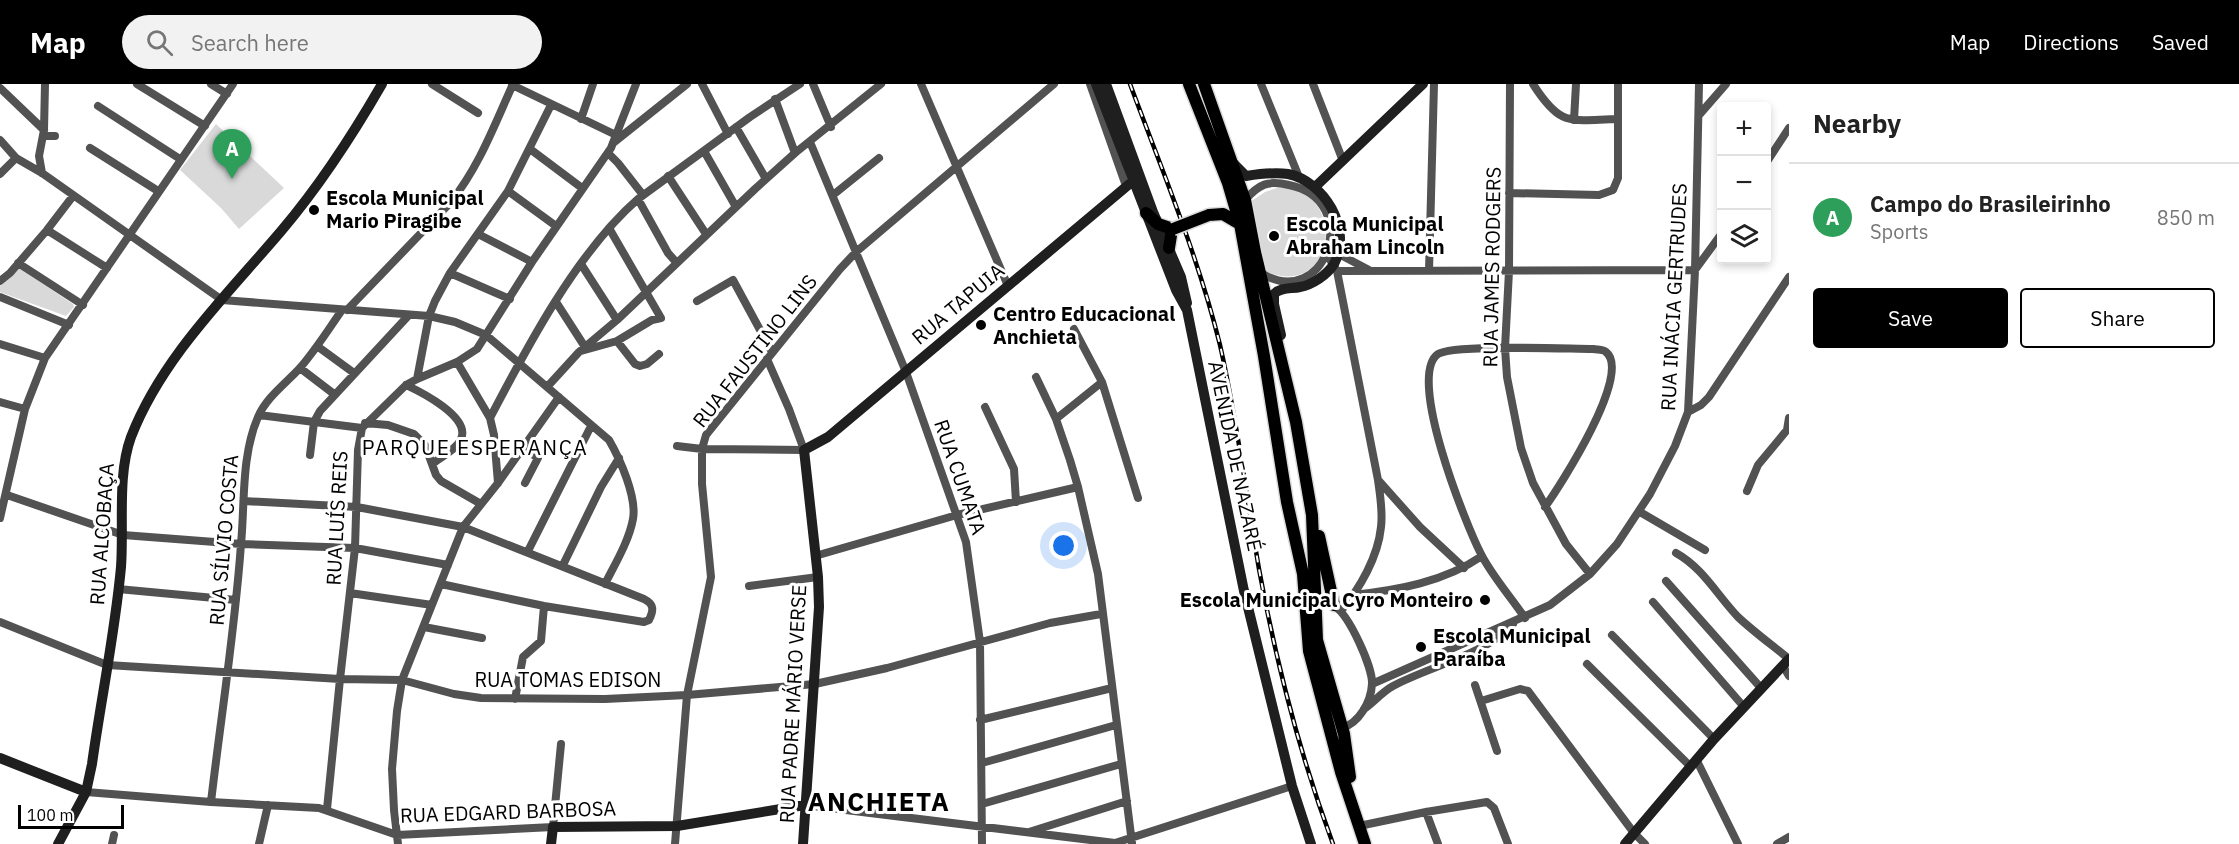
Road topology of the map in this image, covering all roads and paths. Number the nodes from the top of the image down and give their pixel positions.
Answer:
1 (45, 84) edge
2 (137, 84) edge
3 (211, 84) edge
4 (233, 84) edge
5 (382, 84) edge
6 (432, 84) edge
7 (593, 84) edge
8 (636, 84) edge
9 (687, 84) edge
10 (702, 84) edge
11 (800, 84) edge
12 (813, 84) edge
13 (881, 84) edge
14 (921, 84) edge
15 (1054, 84) edge
16 (1090, 84) edge
17 (1096, 84) edge
18 (1106, 84) edge
19 (1189, 84) edge
20 (1204, 84) edge
21 (1261, 84) edge
22 (1314, 84) edge
23 (1423, 84) edge
24 (1434, 84) edge
25 (1510, 84) edge
26 (1533, 84) edge
27 (1576, 84) edge
28 (1618, 84) edge
29 (1699, 84) edge
30 (1726, 84) edge
31 (512, 85) edge
32 (0, 88) edge
33 (227, 94) junction
34 (775, 99) junction
35 (551, 105) junction
36 (98, 106) dead end
37 (478, 113) dead end
38 (1699, 115) junction
39 (581, 119) junction
40 (1618, 119) junction
41 (1574, 120) junction
42 (205, 126) junction
43 (831, 126) junction
44 (736, 127) junction
45 (1789, 128) edge
46 (43, 133) junction
47 (728, 134) junction
48 (55, 136) dead end
49 (0, 140) edge
50 (615, 140) junction
51 (810, 142) junction
52 (90, 148) dead end
53 (530, 149) junction
54 (704, 151) junction
55 (608, 153) junction
56 (795, 153) junction
57 (1771, 157) edge
58 (16, 158) junction
59 (879, 158) dead end
60 (180, 159) junction
61 (1343, 161) junction
62 (1233, 163) junction
63 (955, 166) junction
64 (42, 173) junction
65 (0, 174) edge
66 (668, 176) junction
67 (1246, 176) junction
68 (1299, 177) junction
69 (766, 179) junction
70 (1130, 183) junction
71 (1262, 185) junction
72 (582, 188) junction
73 (1312, 190) junction
74 (158, 191) junction
75 (508, 191) junction
76 (1509, 193) junction
77 (833, 195) junction
78 (73, 196) junction
79 (640, 197) junction
80 (1245, 200) junction
81 (736, 207) junction
82 (1146, 213) junction
83 (1158, 224) junction
84 (1239, 224) junction
85 (556, 226) junction
86 (609, 228) junction
87 (1172, 229) junction
88 (47, 230) junction
89 (478, 234) junction
90 (706, 234) junction
91 (130, 235) junction
92 (1717, 240) edge
93 (1168, 248) junction
94 (856, 252) junction
95 (1333, 258) junction
96 (532, 262) junction
97 (676, 262) junction
98 (18, 263) junction
99 (581, 264) junction
100 (107, 268) junction
101 (1695, 270) junction
102 (1371, 271) junction
103 (1429, 271) junction
104 (1509, 271) junction
105 (450, 273) junction
106 (1261, 273) junction
107 (1789, 277) edge
108 (0, 281) edge
109 (1008, 286) junction
110 (645, 292) junction
111 (0, 297) edge
112 (510, 298) junction
113 (222, 300) junction
114 (697, 301) dead end
115 (556, 302) junction
116 (83, 305) junction
117 (345, 310) junction
118 (1187, 310) junction
119 (409, 315) junction
120 (429, 316) junction
121 (617, 320) junction
122 (69, 325) junction
123 (1074, 329) dead end
124 (486, 336) junction
125 (617, 341) junction
126 (0, 345) edge
127 (318, 346) junction
128 (1505, 348) junction
129 (582, 349) junction
130 (659, 354) dead end
131 (770, 356) junction
132 (45, 358) junction
133 (457, 362) junction
134 (518, 364) junction
135 (300, 368) junction
136 (354, 372) junction
137 (906, 372) junction
138 (1036, 376) dead end
139 (417, 379) junction
140 (1102, 382) junction
141 (406, 386) junction
142 (547, 387) junction
143 (334, 394) junction
144 (559, 397) junction
145 (1291, 397) junction
146 (0, 402) edge
147 (985, 407) dead end
148 (25, 409) junction
149 (1688, 412) junction
150 (259, 415) junction
151 (489, 418) junction
152 (1789, 418) edge
153 (1056, 419) junction
154 (314, 422) junction
155 (364, 426) junction
156 (591, 426) junction
157 (1788, 431) edge
158 (677, 446) dead end
159 (523, 448) junction
160 (702, 449) junction
161 (804, 450) junction
162 (1301, 453) junction
163 (310, 455) dead end
164 (619, 458) junction
165 (1280, 458) junction
166 (432, 464) junction
167 (1378, 480) junction
168 (498, 483) junction
169 (525, 483) dead end
170 (1078, 487) junction
171 (1747, 491) dead end
172 (1310, 494) junction
173 (7, 495) junction
174 (1138, 498) dead end
175 (244, 501) junction
176 (1016, 502) junction
177 (1287, 502) junction
178 (482, 504) junction
179 (357, 507) junction
180 (1545, 507) junction
181 (1640, 512) junction
182 (957, 515) junction
183 (1312, 515) junction
184 (0, 518) edge
185 (463, 527) junction
186 (123, 535) junction
187 (242, 544) junction
188 (355, 549) junction
189 (1705, 550) dead end
190 (528, 551) junction
191 (1676, 553) dead end
192 (815, 556) junction
193 (1482, 556) junction
194 (448, 565) junction
195 (563, 565) junction
196 (1464, 568) junction
197 (1590, 574) junction
198 (818, 577) junction
199 (1666, 581) dead end
200 (441, 584) junction
201 (605, 584) junction
202 (749, 585) dead end
203 (118, 589) junction
204 (350, 593) junction
205 (1353, 596) junction
206 (236, 600) junction
207 (1316, 601) junction
208 (1653, 602) dead end
209 (432, 605) junction
210 (544, 606) junction
211 (1337, 608) junction
212 (1101, 614) junction
213 (1525, 618) junction
214 (0, 622) edge
215 (424, 627) junction
216 (1612, 635) dead end
217 (482, 638) dead end
218 (1488, 638) junction
219 (980, 642) junction
220 (1787, 661) edge
221 (1587, 664) dead end
222 (107, 665) junction
223 (228, 672) junction
224 (1789, 676) edge
225 (340, 679) junction
226 (402, 680) junction
227 (815, 684) junction
228 (1372, 684) junction
229 (1475, 685) dead end
230 (1112, 688) junction
231 (1761, 688) junction
232 (687, 695) junction
233 (514, 699) junction
234 (1481, 701) junction
235 (1744, 707) junction
236 (1365, 709) junction
237 (980, 720) junction
238 (1328, 724) junction
239 (1116, 725) junction
240 (1342, 728) junction
241 (1714, 739) junction
242 (561, 744) dead end
243 (1497, 751) dead end
244 (0, 758) edge
245 (982, 763) junction
246 (1693, 763) junction
247 (1121, 764) junction
248 (1292, 786) junction
249 (86, 792) junction
250 (1126, 801) junction
251 (211, 802) junction
252 (982, 804) junction
253 (268, 805) junction
254 (805, 805) junction
255 (327, 809) junction
256 (1426, 812) junction
257 (1361, 825) junction
258 (677, 826) junction
259 (553, 827) junction
260 (982, 828) junction
261 (1025, 833) junction
262 (1634, 833) junction
263 (397, 835) junction
264 (114, 836) dead end
265 (1789, 837) edge
266 (1132, 841) edge
267 (58, 844) edge
268 (111, 844) edge
269 (259, 844) edge
270 (398, 844) edge
271 (551, 844) edge
272 (675, 844) edge
273 (802, 844) edge
274 (982, 844) edge
275 (1311, 844) edge
276 (1365, 844) edge
277 (1371, 844) edge
278 (1438, 844) edge
279 (1508, 844) edge
280 (1625, 844) edge
281 (1645, 844) edge
282 (1738, 844) edge
283 (1777, 844) edge

1 - 46 street
2 - 42 street
3 - 33 street
4 - 33 street
5 - 113 main road, RUA ALCOBAÇA
6 - 37 street
7 - 39 street
8 - 50 street
9 - 50 street
10 - 47 street
11 - 34 street
12 - 43 street
13 - 43 street
14 - 63 street
15 - 63 street, RUA FAUSTINO LINS
16 - 70 street, AVENIDA DE NAZARÉ
17 - 70 main road, AVENIDA DE NAZARÉ
18 - 83 main road
19 - 84 main road
20 - 62 main road
21 - 68 street
22 - 61 street
23 - 61 main road
24 - 103 street
25 - 76 street, RUA JAMES RODGERS
26 - 41 street
27 - 41 street
28 - 40 street
29 - 38 street, RUA INÁCIA GERTRUDES
30 - 38 street
31 - 35 street
31 - 117 street, RUA SÍLVIO COSTA
32 - 46 street
33 - 42 street
34 - 44 street
34 - 56 street
35 - 39 street
35 - 53 street
36 - 60 street
38 - 101 street, RUA INÁCIA GERTRUDES
39 - 50 street
40 - 41 street
40 - 76 street
42 - 60 street
43 - 51 street
44 - 47 street
44 - 69 street
45 - 57 street
46 - 48 street
46 - 64 street
47 - 54 street
49 - 58 street
50 - 55 street
51 - 56 street
51 - 77 street, RUA CUMATA
52 - 74 street
53 - 72 street
53 - 75 street
54 - 66 street
54 - 81 street
55 - 72 street
55 - 79 street
56 - 69 street
58 - 64 street
58 - 65 street
59 - 77 street
60 - 74 street
61 - 73 main road
62 - 67 main road
62 - 80 main road
63 - 94 street, RUA FAUSTINO LINS
63 - 109 street
64 - 78 street
66 - 79 street
66 - 90 street
67 - 68 main road
67 - 71 street
68 - 73 main road
69 - 81 street
70 - 82 main road, AVENIDA DE NAZARÉ
70 - 109 main road, RUA TAPUIA
71 - 73 street
71 - 80 street
72 - 85 street
73 - 95 main road
74 - 91 street
75 - 85 street
75 - 89 street
76 - 104 street, RUA JAMES RODGERS
77 - 94 street, RUA CUMATA
78 - 88 street
78 - 91 street
79 - 86 street
79 - 97 street
80 - 106 main road
81 - 90 street
82 - 83 main road
82 - 118 main road, AVENIDA DE NAZARÉ
83 - 87 main road
83 - 93 main road
84 - 87 main road, bridge
84 - 165 main road
85 - 96 street
86 - 99 street
86 - 110 street
87 - 93 main road
88 - 98 street
88 - 100 street
89 - 96 street
89 - 105 street
90 - 97 street
91 - 100 street
91 - 113 street
92 - 101 street
93 - 118 main road
94 - 131 street, RUA FAUSTINO LINS
94 - 137 street, RUA CUMATA
95 - 102 street
95 - 102 street
95 - 106 street
95 - 145 main road
95 - 167 street
96 - 112 street
97 - 110 street
98 - 108 street
98 - 116 street
99 - 115 street
99 - 121 street
100 - 116 street
101 - 104 street
101 - 149 street, RUA INÁCIA GERTRUDES
102 - 103 street
103 - 104 street
104 - 128 street, RUA JAMES RODGERS
105 - 112 street
105 - 120 street
106 - 145 main road
107 - 149 street
109 - 137 main road, RUA TAPUIA
110 - 121 street
110 - 125 street
111 - 122 street
112 - 124 street
113 - 117 street
113 - 186 main road, RUA ALCOBAÇA
114 - 131 street, RUA PADRE MÁRIO VERSE
115 - 129 street
115 - 134 street
116 - 122 street
117 - 119 street
117 - 127 street, RUA SÍLVIO COSTA
118 - 248 main road, AVENIDA DE NAZARÉ
119 - 120 street
119 - 136 street
120 - 124 street
120 - 139 street
121 - 129 street
122 - 132 street
123 - 140 street
124 - 133 street
124 - 134 street
125 - 129 street
125 - 130 street
126 - 132 street
127 - 135 street, RUA SÍLVIO COSTA
127 - 136 street
128 - 180 street, RUA JAMES RODGERS
128 - 180 street
128 - 193 street
129 - 142 street
131 - 160 street, RUA FAUSTINO LINS
131 - 161 street, RUA PADRE MÁRIO VERSE
132 - 148 street
133 - 139 street
133 - 151 street
134 - 142 street
134 - 151 street
135 - 143 street
135 - 150 street, RUA SÍLVIO COSTA
136 - 143 street
137 - 161 main road, RUA TAPUIA
137 - 182 street, RUA CUMATA
138 - 153 street
139 - 141 street
140 - 153 street
140 - 174 street
141 - 155 street
141 - 166 street
142 - 144 street
143 - 154 street
144 - 156 street
144 - 159 street
145 - 162 main road
146 - 148 street
147 - 176 street
148 - 173 street
149 - 181 street, RUA INÁCIA GERTRUDES
150 - 154 street
150 - 175 street, RUA SÍLVIO COSTA
151 - 168 street
152 - 157 street
153 - 170 street
154 - 155 street
154 - 163 street
155 - 166 street
155 - 179 street, RUA LUÍS REIS
156 - 164 street
156 - 190 street
157 - 171 street
158 - 160 street
159 - 168 street
159 - 169 street
160 - 161 street
160 - 232 street, RUA FAUSTINO LINS
161 - 192 main road, RUA PADRE MÁRIO VERSE
162 - 165 main road
162 - 172 main road
164 - 195 street
164 - 201 street
165 - 177 main road
166 - 178 street
167 - 196 street
167 - 205 street
168 - 178 street
170 - 176 street
170 - 212 street
172 - 177 main road
172 - 183 main road
173 - 184 street
173 - 186 street
175 - 179 street
175 - 187 street, RUA SÍLVIO COSTA
176 - 182 street
177 - 238 main road
178 - 185 street
179 - 185 street
179 - 188 street, RUA LUÍS REIS
180 - 197 street, RUA JAMES RODGERS
181 - 189 street
181 - 197 street, RUA INÁCIA GERTRUDES
182 - 192 street
182 - 219 street, RUA CUMATA
183 - 207 main road
183 - 211 main road
185 - 190 street
185 - 194 street
186 - 187 street
186 - 203 main road, RUA ALCOBAÇA
187 - 188 street
187 - 206 street, RUA SÍLVIO COSTA
188 - 194 street
188 - 204 street, RUA LUÍS REIS
190 - 195 street
191 - 220 street
192 - 198 main road, RUA PADRE MÁRIO VERSE
193 - 196 street
193 - 213 street
194 - 200 street
195 - 201 street
196 - 205 street
197 - 213 street, RUA INÁCIA GERTRUDES
198 - 202 street
198 - 227 main road, RUA PADRE MÁRIO VERSE
199 - 231 street
200 - 209 street
200 - 210 street
201 - 210 street
203 - 206 street
203 - 222 main road, RUA ALCOBAÇA
204 - 209 street
204 - 225 street, RUA LUÍS REIS
205 - 211 street
206 - 223 street, RUA SÍLVIO COSTA
207 - 211 street
207 - 240 main road
208 - 235 street
209 - 215 street
210 - 233 street
211 - 228 street
212 - 219 street, RUA TOMAS EDISON
212 - 230 street
213 - 218 street, RUA INÁCIA GERTRUDES
214 - 222 street, RUA TOMAS EDISON
215 - 217 street
215 - 226 street
216 - 241 street
218 - 228 street, RUA INÁCIA GERTRUDES
218 - 236 street, RUA INÁCIA GERTRUDES
219 - 227 street, RUA TOMAS EDISON
219 - 237 street, RUA CUMATA
220 - 224 street
220 - 231 main road
221 - 246 street
222 - 223 street, RUA TOMAS EDISON
222 - 249 main road, RUA ALCOBAÇA
223 - 225 street, RUA TOMAS EDISON
223 - 251 street, RUA SÍLVIO COSTA
225 - 226 street, RUA TOMAS EDISON
225 - 255 street, RUA LUÍS REIS
226 - 233 street, RUA TOMAS EDISON
226 - 263 street
227 - 232 street, RUA TOMAS EDISON
227 - 254 main road, RUA PADRE MÁRIO VERSE
228 - 236 street
229 - 234 street
230 - 237 street
230 - 239 street
231 - 235 main road
232 - 233 street, RUA TOMAS EDISON
232 - 258 street, RUA FAUSTINO LINS
234 - 243 street
234 - 262 street
235 - 241 main road
236 - 240 street, RUA INÁCIA GERTRUDES
237 - 245 street, RUA CUMATA
238 - 240 main road
238 - 257 main road
239 - 245 street
239 - 247 street
240 - 257 main road
241 - 246 main road
242 - 259 street
244 - 249 main road, RUA EDGARD BARBOSA
245 - 252 street, RUA CUMATA
246 - 262 main road
246 - 282 street
247 - 250 street
247 - 252 street
248 - 266 street, RUA EDGARD BARBOSA
248 - 275 main road, AVENIDA DE NAZARÉ
249 - 251 street, RUA EDGARD BARBOSA
249 - 267 main road, RUA ALCOBAÇA
250 - 261 street
250 - 266 street
251 - 253 street, RUA EDGARD BARBOSA
252 - 260 street, RUA CUMATA
253 - 255 street, RUA EDGARD BARBOSA
253 - 269 street
254 - 258 main road, RUA EDGARD BARBOSA
254 - 260 street, RUA EDGARD BARBOSA
254 - 273 main road, RUA PADRE MÁRIO VERSE
255 - 263 street, RUA EDGARD BARBOSA
256 - 257 street
256 - 278 street
256 - 279 street
257 - 276 main road
257 - 277 main road
258 - 259 main road, RUA EDGARD BARBOSA
258 - 272 street, RUA FAUSTINO LINS
259 - 263 street, RUA EDGARD BARBOSA
259 - 271 main road
260 - 261 street, RUA EDGARD BARBOSA
260 - 274 street, RUA CUMATA
261 - 266 street, RUA EDGARD BARBOSA
262 - 280 main road
262 - 281 street
263 - 270 street
264 - 268 street
265 - 283 street

